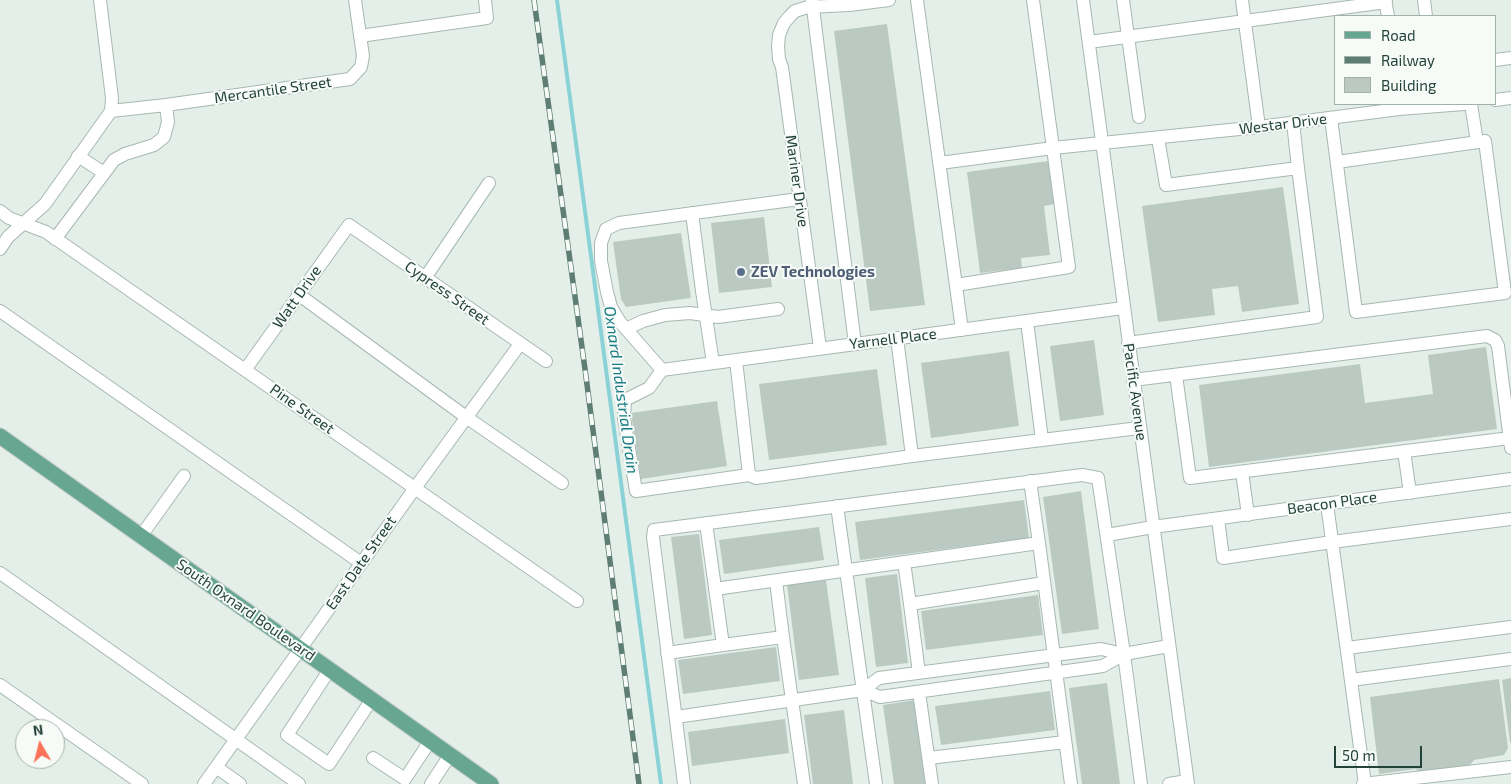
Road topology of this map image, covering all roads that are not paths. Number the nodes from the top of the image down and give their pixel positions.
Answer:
1 (100, 0) edge
2 (355, 0) edge
3 (485, 0) edge
4 (889, 0) edge
5 (918, 0) edge
6 (1033, 0) edge
7 (1083, 0) edge
8 (1123, 0) edge
9 (1242, 0) edge
10 (1424, 0) edge
11 (1386, 1) edge
12 (813, 3) edge
13 (1345, 8) edge
14 (1388, 15) edge
15 (1426, 15) edge
16 (1246, 20) junction
17 (360, 36) junction
18 (1128, 37) junction
19 (1088, 42) junction
20 (1511, 58) edge
21 (1496, 60) edge
22 (1496, 100) edge
23 (1511, 101) edge
24 (166, 104) junction
25 (1432, 105) edge
26 (1471, 105) edge
27 (1399, 106) edge
28 (111, 111) junction
29 (1139, 117) dead end
30 (1331, 118) junction
31 (1293, 122) junction
32 (1260, 127) junction
33 (1158, 138) junction
34 (1477, 142) junction
35 (1101, 143) junction
36 (1053, 148) junction
37 (78, 156) junction
38 (1337, 162) junction
39 (940, 163) junction
40 (1298, 168) junction
41 (104, 173) junction
42 (489, 183) dead end
43 (799, 199) junction
44 (0, 211) edge
45 (692, 213) junction
46 (24, 224) junction
47 (349, 225) joint
48 (55, 239) junction
49 (0, 249) edge
50 (426, 278) junction
51 (956, 285) junction
52 (298, 294) junction
53 (1123, 308) junction
54 (778, 309) dead end
55 (0, 311) edge
56 (706, 314) junction
57 (1027, 321) junction
58 (626, 329) junction
59 (962, 330) junction
60 (897, 338) junction
61 (1128, 343) junction
62 (520, 344) junction
63 (855, 344) junction
64 (820, 348) junction
65 (736, 360) junction
66 (546, 361) dead end
67 (712, 363) junction
68 (246, 370) junction
69 (662, 370) junction
70 (1176, 375) junction
71 (1133, 380) junction
72 (466, 417) junction
73 (1139, 428) junction
74 (0, 436) edge
75 (1042, 440) junction
76 (1510, 443) edge
77 (1404, 451) junction
78 (912, 456) junction
79 (1242, 472) junction
80 (749, 474) junction
81 (184, 476) dead end
82 (1511, 479) edge
83 (1030, 481) junction
84 (562, 484) dead end
85 (415, 488) junction
86 (1410, 493) junction
87 (1327, 504) junction
88 (837, 506) junction
89 (1248, 515) junction
90 (1218, 519) junction
91 (1511, 519) edge
92 (706, 523) junction
93 (1153, 527) junction
94 (1107, 535) junction
95 (140, 536) junction
96 (1332, 542) junction
97 (1039, 543) junction
98 (904, 562) junction
99 (361, 563) junction
100 (846, 571) junction
101 (0, 573) edge
102 (776, 581) junction
103 (1044, 583) junction
104 (715, 589) junction
105 (577, 601) dead end
106 (910, 604) junction
107 (1511, 627) edge
108 (783, 637) junction
109 (723, 645) junction
110 (1169, 646) junction
111 (1347, 648) junction
112 (300, 649) junction
113 (667, 653) junction
114 (1124, 654) junction
115 (1054, 656) junction
116 (1511, 659) edge
117 (330, 670) junction
118 (921, 673) junction
119 (1056, 673) junction
120 (1351, 680) junction
121 (0, 685) edge
122 (863, 690) junction
123 (922, 691) junction
124 (372, 700) junction
125 (792, 700) junction
126 (676, 717) junction
127 (236, 739) junction
128 (430, 741) junction
129 (1065, 742) junction
130 (450, 755) junction
131 (373, 758) dead end
132 (928, 758) junction
133 (216, 767) junction
134 (1511, 767) edge
135 (1187, 782) edge
136 (142, 784) edge
137 (204, 784) edge
138 (240, 784) edge
139 (299, 784) edge
140 (431, 784) edge
141 (491, 784) edge
142 (684, 784) edge
143 (804, 784) edge
144 (876, 784) edge
145 (932, 784) edge
146 (1071, 784) edge
147 (1141, 784) edge
148 (1169, 784) edge
149 (1364, 784) edge

1 - 28 street
2 - 17 street, Mercantile Street
3 - 17 street
4 - 12 street
5 - 39 street
6 - 36 street
7 - 19 street, Pacific Avenue
8 - 18 street
9 - 16 street
10 - 15 street
11 - 13 street
11 - 14 street
12 - 43 street, Mariner Drive
12 - 63 street
13 - 16 street
16 - 18 street
16 - 32 street
17 - 24 street, Mercantile Street
18 - 19 street
18 - 29 street
19 - 35 street, Pacific Avenue
20 - 21 street
22 - 23 street
24 - 28 street, Mercantile Street
24 - 41 street
25 - 27 street, Westar Drive
26 - 34 street
27 - 30 street, Westar Drive
28 - 37 street
30 - 31 street, Westar Drive
30 - 38 street
31 - 32 street, Westar Drive
31 - 40 street
32 - 33 street, Westar Drive
33 - 35 street, Westar Drive
33 - 40 street
34 - 38 street
34 - 38 street
35 - 36 street, Westar Drive
35 - 53 street, Pacific Avenue
36 - 39 street, Westar Drive
36 - 51 street
37 - 41 street
37 - 46 street
39 - 51 street
40 - 61 street
41 - 48 street
42 - 50 street
43 - 45 street
43 - 64 street, Mariner Drive
44 - 46 street, Pine Street
45 - 56 street
45 - 58 street
46 - 48 street, Pine Street
46 - 49 street
47 - 50 street, Cypress Street
47 - 52 street, Watt Drive
48 - 68 street, Pine Street
50 - 62 street, Cypress Street
51 - 59 street
52 - 68 street, Watt Drive
52 - 72 street
53 - 57 street, Yarnell Place
53 - 61 street, Pacific Avenue
54 - 56 street
55 - 99 street
56 - 58 street
56 - 67 street
57 - 59 street, Yarnell Place
57 - 75 street
58 - 69 street
59 - 60 street, Yarnell Place
60 - 63 street, Yarnell Place
60 - 78 street
61 - 71 street, Pacific Avenue
62 - 66 street, Cypress Street
62 - 72 street, East Date Street
63 - 64 street, Yarnell Place
64 - 65 street, Yarnell Place
65 - 67 street, Yarnell Place
65 - 80 street
67 - 69 street, Yarnell Place
68 - 85 street, Pine Street
69 - 80 street
70 - 71 street
70 - 76 street
70 - 79 street
71 - 73 street, Pacific Avenue
72 - 84 street
72 - 85 street, East Date Street
73 - 75 street
73 - 93 street, Pacific Avenue
74 - 95 main road, South Oxnard Boulevard
75 - 78 street
76 - 77 street
77 - 79 street
77 - 86 street
78 - 80 street
79 - 89 street
81 - 95 street
82 - 86 street, Beacon Place
83 - 88 street
83 - 94 street
83 - 97 street
85 - 99 street, East Date Street
85 - 105 street, Pine Street
86 - 87 street, Beacon Place
87 - 89 street, Beacon Place
87 - 96 street
88 - 92 street
88 - 100 street
89 - 90 street, Beacon Place
90 - 93 street, Beacon Place
90 - 96 street
91 - 96 street
92 - 104 street
92 - 113 street
93 - 94 street, Beacon Place
93 - 110 street, Pacific Avenue
94 - 114 street
95 - 112 main road, South Oxnard Boulevard
96 - 111 street
97 - 98 street
97 - 103 street
98 - 100 street
98 - 106 street
99 - 112 street, East Date Street
100 - 102 street
100 - 122 street
101 - 127 street
102 - 104 street
102 - 108 street
103 - 106 street
103 - 115 street
104 - 109 street
106 - 118 street
107 - 111 street
108 - 109 street
108 - 125 street
109 - 113 street
110 - 114 street
110 - 135 street, Pacific Avenue
111 - 120 street
112 - 117 main road, South Oxnard Boulevard
112 - 127 street, East Date Street
113 - 126 street
114 - 115 street
114 - 119 street
114 - 147 street
115 - 118 street
115 - 119 street
116 - 120 street
117 - 124 main road, South Oxnard Boulevard
117 - 124 street
118 - 122 street
118 - 123 street
119 - 123 street
119 - 129 street
120 - 149 street
121 - 136 street
122 - 123 street
122 - 125 street
122 - 144 street
123 - 132 street
124 - 128 main road, South Oxnard Boulevard
125 - 126 street
125 - 143 street
126 - 142 street
127 - 133 street, East Date Street
127 - 139 street
128 - 130 main road, South Oxnard Boulevard
128 - 131 street
129 - 132 street
129 - 146 street
130 - 140 street
130 - 141 main road, South Oxnard Boulevard
132 - 145 street
133 - 137 street, East Date Street
133 - 138 street
134 - 149 street
135 - 148 street

